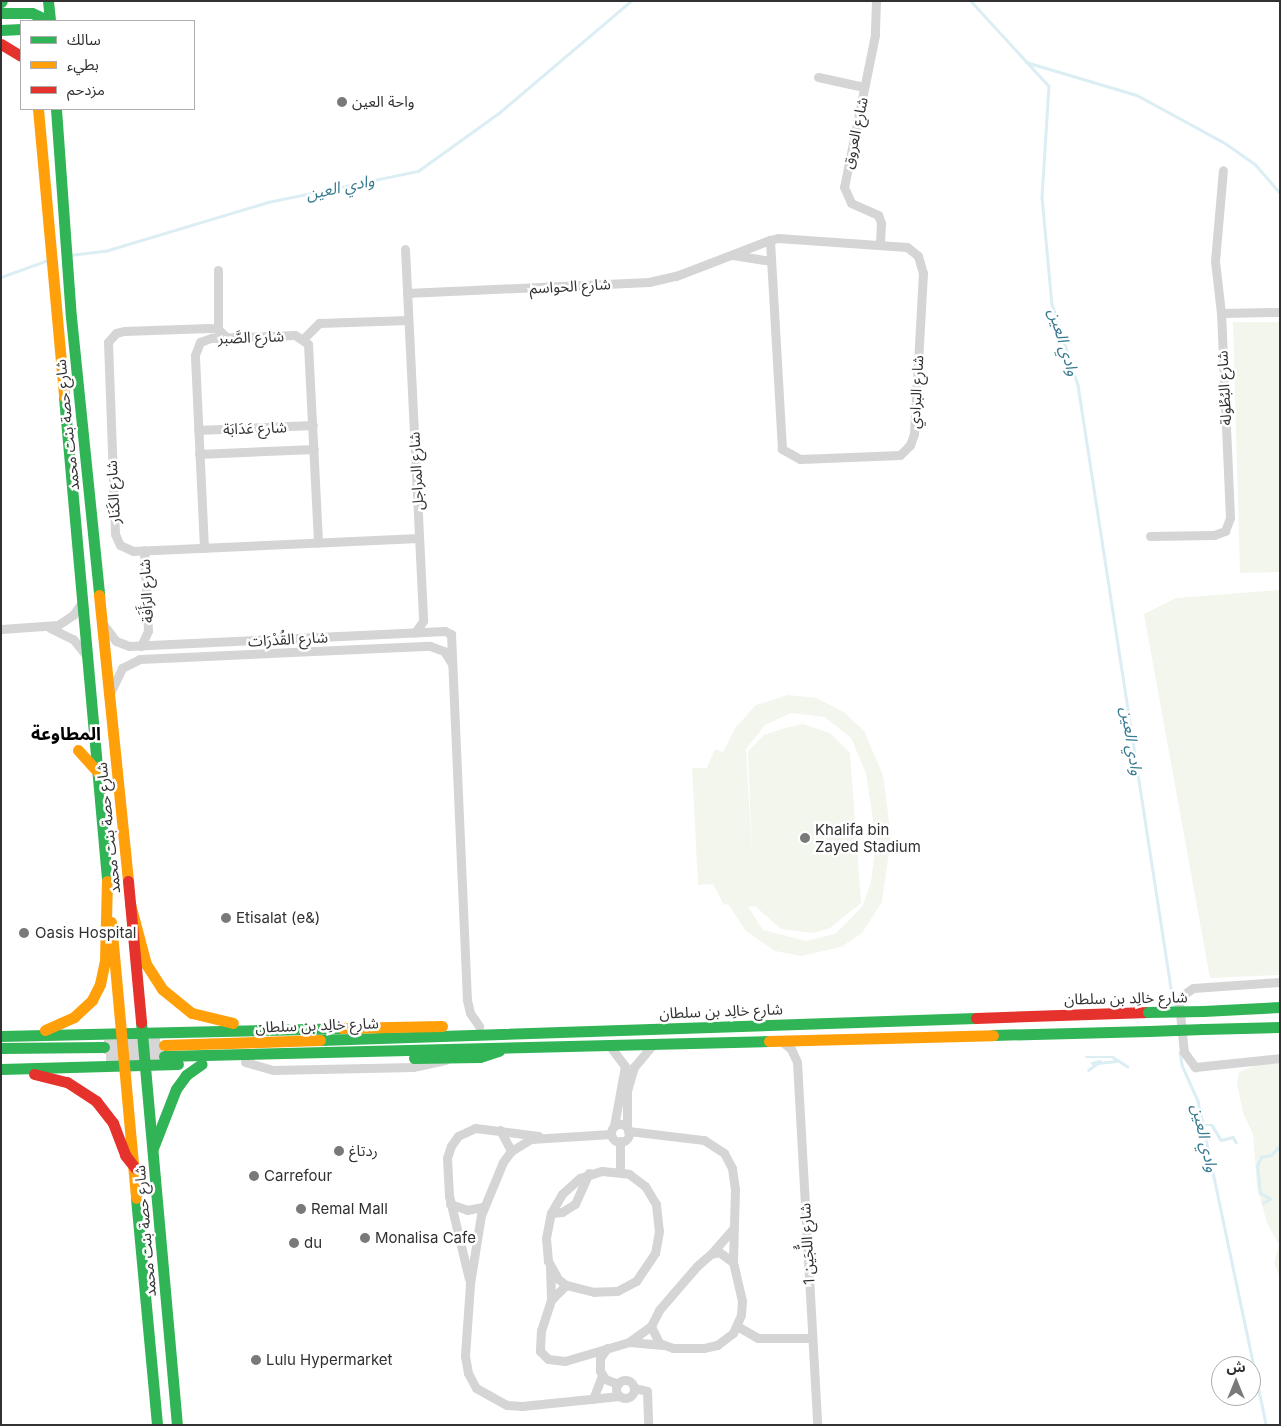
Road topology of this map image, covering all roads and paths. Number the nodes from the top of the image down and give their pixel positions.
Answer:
1 (876, 1) edge
2 (28, 12) edge
3 (1, 14) edge
4 (47, 15) edge
5 (20, 28) edge
6 (1, 30) edge
7 (1, 44) edge
8 (20, 55) edge
9 (818, 76) dead end
10 (864, 86) junction
11 (56, 110) edge
12 (39, 115) edge
13 (1224, 170) dead end
14 (770, 240) junction
15 (880, 245) junction
16 (405, 249) dead end
17 (728, 255) junction
18 (769, 261) junction
19 (218, 270) dead end
20 (407, 293) junction
21 (1280, 312) edge
22 (1221, 313) junction
23 (408, 320) junction
24 (218, 329) junction
25 (226, 338) junction
26 (303, 339) junction
27 (313, 425) junction
28 (198, 430) junction
29 (314, 449) junction
30 (199, 454) junction
31 (1150, 536) dead end
32 (419, 538) junction
33 (318, 543) junction
34 (204, 548) junction
35 (144, 550) junction
36 (83, 600) junction
37 (423, 622) junction
38 (102, 623) junction
39 (50, 628) junction
40 (1, 629) edge
41 (148, 631) junction
42 (434, 632) junction
43 (415, 633) junction
44 (454, 641) junction
45 (186, 644) junction
46 (159, 645) junction
47 (141, 646) junction
48 (438, 647) junction
49 (187, 657) junction
50 (88, 660) junction
51 (453, 665) junction
52 (110, 693) junction
53 (78, 750) dead end
54 (98, 772) junction
55 (107, 881) junction
56 (130, 904) junction
57 (1280, 982) edge
58 (1280, 1007) edge
59 (479, 1026) junction
60 (1280, 1027) edge
61 (336, 1029) junction
62 (142, 1031) junction
63 (122, 1032) junction
64 (558, 1032) junction
65 (29, 1035) junction
66 (1, 1036) edge
67 (810, 1039) junction
68 (780, 1040) junction
69 (654, 1043) junction
70 (609, 1044) junction
71 (506, 1046) junction
72 (1, 1048) edge
73 (1280, 1058) edge
74 (1, 1060) edge
75 (797, 1062) junction
76 (202, 1064) junction
77 (125, 1065) junction
78 (145, 1065) junction
79 (1, 1069) edge
80 (623, 1091) junction
81 (628, 1129) junction
82 (500, 1130) junction
83 (613, 1130) junction
84 (546, 1137) junction
85 (620, 1141) junction
86 (152, 1148) junction
87 (511, 1151) junction
88 (135, 1168) junction
89 (620, 1171) junction
90 (589, 1174) junction
91 (450, 1204) junction
92 (483, 1207) junction
93 (551, 1213) junction
94 (732, 1230) junction
95 (461, 1248) junction
96 (477, 1248) junction
97 (711, 1254) junction
98 (733, 1262) junction
99 (550, 1266) junction
100 (470, 1284) junction
101 (566, 1286) junction
102 (550, 1300) junction
103 (651, 1326) junction
104 (737, 1326) junction
105 (812, 1338) junction
106 (629, 1342) junction
107 (663, 1346) junction
108 (607, 1348) junction
109 (584, 1355) junction
110 (601, 1371) junction
111 (618, 1384) junction
112 (634, 1388) junction
113 (619, 1396) junction
114 (593, 1399) junction
115 (157, 1425) edge
116 (177, 1425) edge
117 (648, 1425) edge
118 (816, 1425) edge

1 - 10 street, شارع العروق
2 - 3 main road
2 - 4 main road
5 - 6 main road
7 - 8 main road
9 - 10 street
10 - 15 street, شارع العروق
11 - 38 main road, شارع حصة بنت محمد
12 - 36 main road, شارع حصة بنت محمد
13 - 22 street, شارع البُطُولة
14 - 15 street, شارع البرادي
14 - 17 street, شارع البرادي
14 - 18 street, شارع البرادي
15 - 18 street, شارع البرادي
16 - 20 street, شارع المراجل
17 - 18 street
17 - 20 street, شارع الحواسم
19 - 24 street
20 - 23 street, شارع المراجل
21 - 22 street
22 - 31 street, شارع البُطُولة
23 - 26 street
23 - 32 street, شارع المراجل
24 - 25 street
24 - 35 street, شارع الكَنَار
25 - 26 street, شارع الصَّبر
25 - 28 street, شارع الصَّبر
26 - 27 street, شارع الصَّبر
27 - 28 street, شارع عَدَابَة
27 - 29 street, شارع الصَّبر
28 - 30 street, شارع الصَّبر
29 - 30 street, شارع عَدَابَة
29 - 33 street, شارع الصَّبر
30 - 34 street, شارع الصَّبر
32 - 33 street, شارع الكَنَار
32 - 37 street, شارع المراجل
33 - 34 street, شارع الكَنَار
34 - 35 street, شارع الكَنَار
35 - 41 street, شارع الرَأَفَة
36 - 39 street
36 - 50 main road, شارع حصة بنت محمد
37 - 42 street
37 - 43 street
38 - 47 street, شارع القُدْرَات
38 - 52 main road, شارع حصة بنت محمد
39 - 40 street
39 - 50 street
41 - 46 street, شارع الرَأَفَة
41 - 47 street, شارع الرَأَفَة
42 - 43 street, شارع القُدْرَات
42 - 44 street, شارع القُدْرَات
42 - 48 street
43 - 45 street, شارع القُدْرَات
44 - 48 street
44 - 51 street
45 - 46 street, شارع القُدْرَات
45 - 49 street
46 - 47 street, شارع القُدْرَات
48 - 49 street, شارع القُدْرَات
48 - 51 street
49 - 52 street, شارع القُدْرَات
50 - 54 main road, شارع حصة بنت محمد
51 - 59 street
52 - 56 main road, شارع حصة بنت محمد
53 - 54 main road
54 - 55 main road, شارع حصة بنت محمد
55 - 63 main road, شارع حصة بنت محمد
55 - 65 main road
56 - 61 main road
56 - 62 main road, شارع حصة بنت محمد
57 - 73 street
58 - 64 main road, شارع خالِد بن سلطان, bridge
59 - 61 main road
59 - 64 main road
60 - 67 main road, شارع خالِد بن سلطان, bridge
61 - 62 main road
62 - 63 main road
62 - 78 main road, شارع حصة بنت محمد
63 - 65 main road
63 - 77 main road, شارع حصة بنت محمد
64 - 71 main road, شارع خالِد بن سلطان
65 - 66 main road
67 - 68 main road, شارع خالِد بن سلطان
67 - 75 street
68 - 69 main road, شارع خالِد بن سلطان
68 - 75 street
69 - 70 main road, شارع خالِد بن سلطان
69 - 80 street
70 - 71 main road, شارع خالِد بن سلطان
70 - 80 street
71 - 76 main road
72 - 74 main road
75 - 105 street, شارع اللُّجَين 1
76 - 78 main road
76 - 86 main road
77 - 78 main road
77 - 79 main road
77 - 88 main road, شارع حصة بنت محمد
78 - 86 main road, شارع حصة بنت محمد
79 - 88 main road
80 - 81 street
80 - 83 street
81 - 83 street
81 - 85 street
81 - 94 street
82 - 84 street
82 - 87 street
82 - 91 street
83 - 84 street
83 - 85 street
84 - 87 street
85 - 89 street
86 - 116 main road, شارع حصة بنت محمد
87 - 92 street
88 - 115 main road, شارع حصة بنت محمد
89 - 90 street
89 - 101 street
90 - 93 street
90 - 93 street
91 - 92 street
91 - 95 street
92 - 96 street
93 - 99 street
94 - 97 street
94 - 98 street
95 - 96 street
95 - 100 street
96 - 100 street
97 - 98 street
97 - 103 street
98 - 104 street
99 - 101 street
99 - 102 street
100 - 114 street
101 - 102 street
102 - 109 street
103 - 106 street
103 - 107 street
104 - 105 street
104 - 107 street
105 - 118 street, شارع اللُّجَين 1
106 - 107 street
106 - 108 street
108 - 109 street
108 - 110 street
109 - 110 street
110 - 111 street
110 - 114 street
111 - 112 street
111 - 113 street
112 - 113 street
112 - 117 street
113 - 114 street

